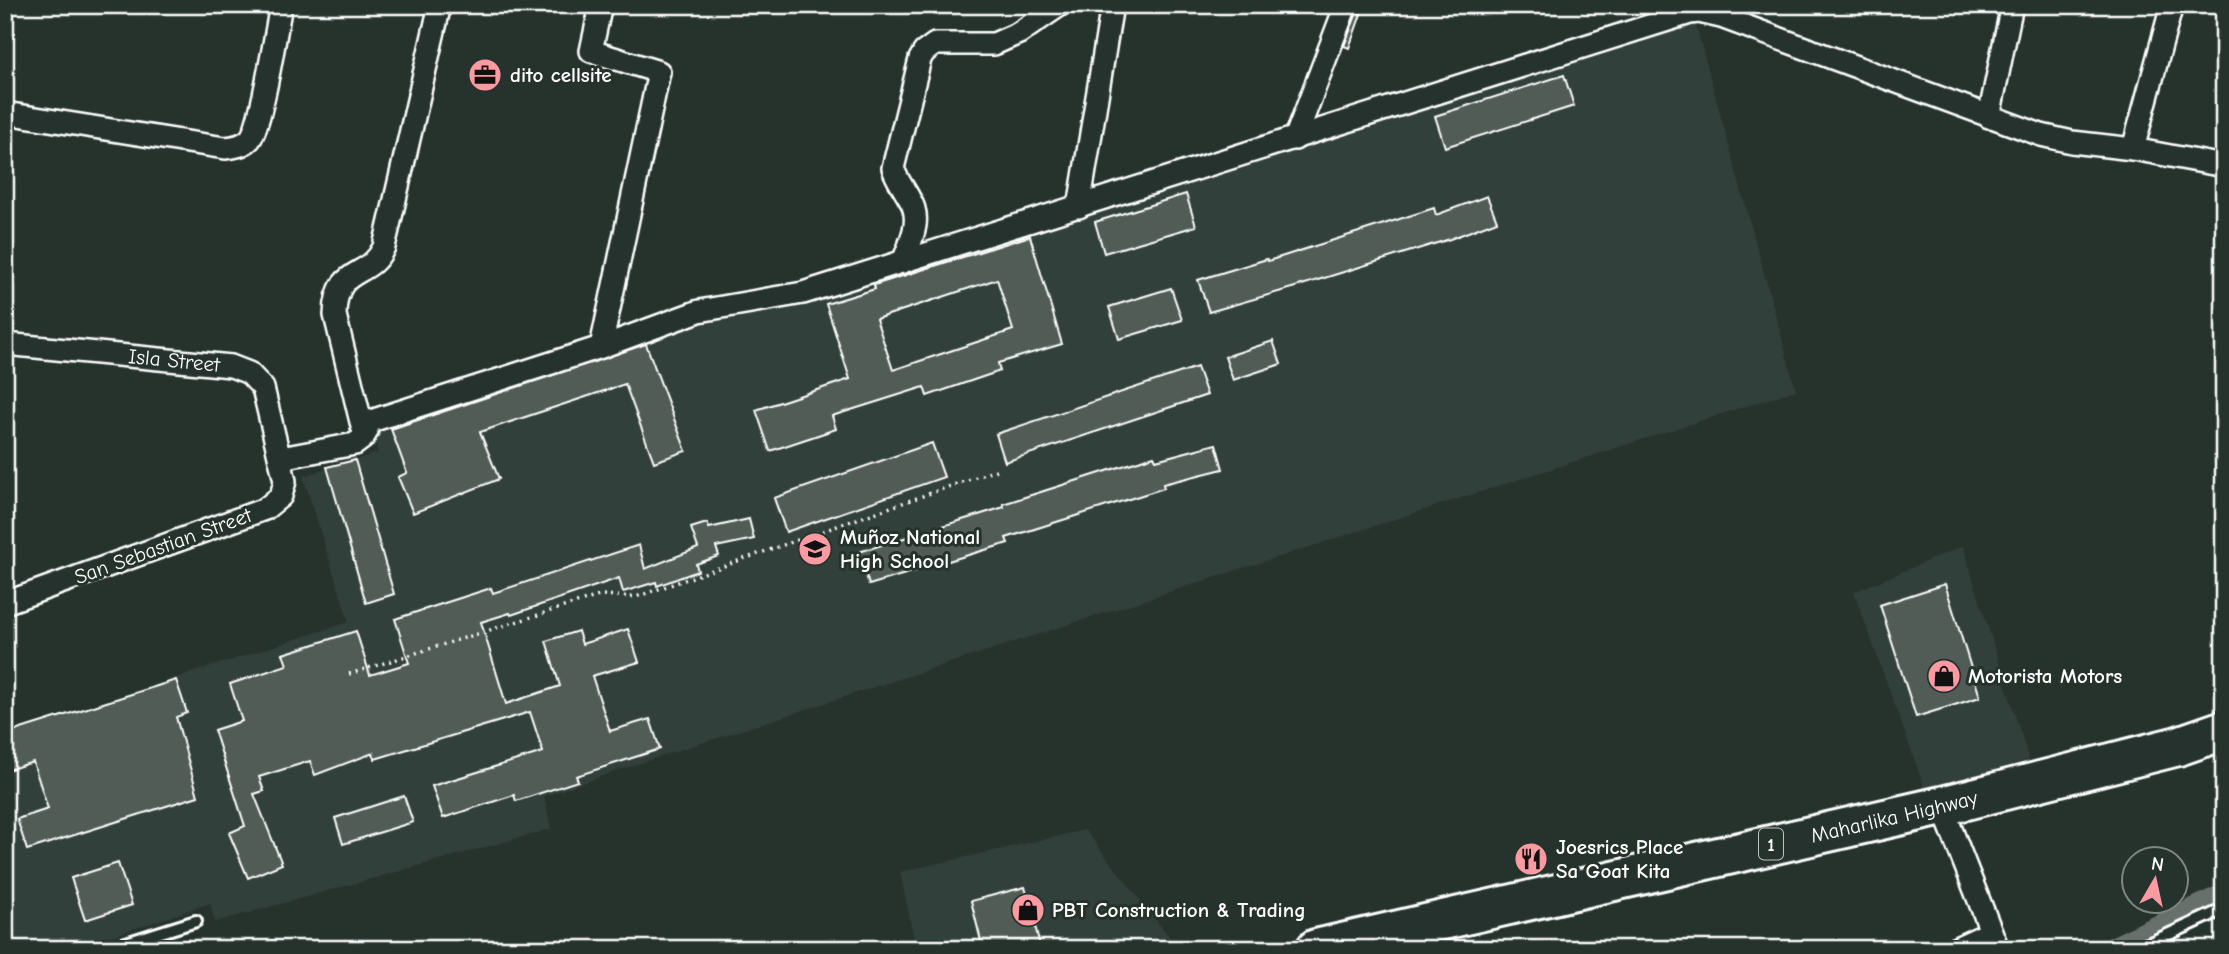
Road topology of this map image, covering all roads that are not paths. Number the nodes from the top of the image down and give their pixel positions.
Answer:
1 (281, 5) edge
2 (440, 5) edge
3 (601, 5) edge
4 (1060, 5) edge
5 (1112, 5) edge
6 (1346, 5) edge
7 (2012, 5) edge
8 (2172, 5) edge
9 (1678, 11) edge
10 (5, 113) edge
11 (1989, 117) junction
12 (1295, 139) junction
13 (2133, 149) junction
14 (2224, 166) edge
15 (1079, 207) junction
16 (903, 262) junction
17 (5, 344) edge
18 (601, 347) junction
19 (362, 426) junction
20 (281, 458) junction
21 (5, 603) edge
22 (2224, 730) edge
23 (1942, 806) junction
24 (2224, 909) edge
25 (196, 921) dead end
26 (1994, 940) edge
27 (1331, 947) edge
28 (107, 949) edge
29 (1954, 949) edge
30 (2137, 949) edge

1 - 10 street
2 - 19 street
3 - 18 street
4 - 16 street
5 - 15 street
6 - 12 street
7 - 11 street
8 - 13 street
9 - 11 street
9 - 12 street
11 - 13 street
12 - 15 street
13 - 14 street
15 - 16 street
16 - 18 street
17 - 20 street, Isla Street
18 - 19 street
19 - 20 street
20 - 21 street, San Sebastian Street
22 - 23 highway, Maharlika Highway / 1
23 - 26 street
23 - 27 highway, Maharlika Highway / 1
24 - 30 lane
25 - 28 lane
26 - 29 street

